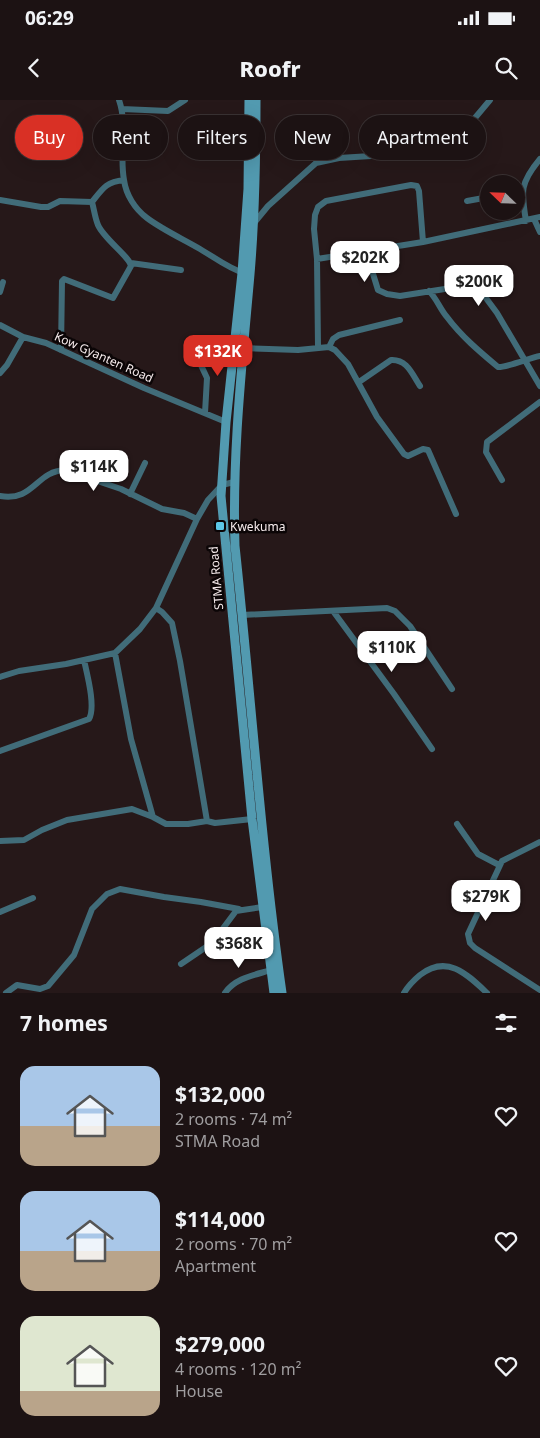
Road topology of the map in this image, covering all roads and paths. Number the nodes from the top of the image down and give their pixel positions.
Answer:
1 (119, 100) edge
2 (185, 100) edge
3 (249, 100) edge
4 (256, 100) edge
5 (490, 100) edge
6 (122, 109) junction
7 (540, 159) edge
8 (124, 180) junction
9 (525, 180) edge
10 (480, 199) edge
11 (0, 200) edge
12 (468, 201) dead end
13 (92, 202) junction
14 (525, 217) edge
15 (537, 218) edge
16 (526, 221) junction
17 (254, 222) junction
18 (540, 232) edge
19 (423, 242) junction
20 (366, 251) junction
21 (317, 259) junction
22 (131, 263) junction
23 (181, 270) dead end
24 (246, 273) junction
25 (3, 282) dead end
26 (429, 290) junction
27 (0, 292) edge
28 (400, 320) dead end
29 (0, 325) edge
30 (23, 337) junction
31 (205, 339) dead end
32 (318, 347) junction
33 (329, 347) junction
34 (243, 348) junction
35 (61, 350) junction
36 (540, 356) edge
37 (524, 360) junction
38 (0, 374) edge
39 (358, 382) junction
40 (420, 386) dead end
41 (540, 386) edge
42 (540, 402) edge
43 (205, 414) junction
44 (226, 422) junction
45 (145, 463) dead end
46 (502, 480) dead end
47 (234, 482) junction
48 (222, 485) junction
49 (130, 494) junction
50 (0, 496) edge
51 (456, 514) dead end
52 (198, 518) junction
53 (156, 608) junction
54 (333, 611) junction
55 (242, 615) junction
56 (115, 653) junction
57 (84, 660) junction
58 (0, 677) edge
59 (452, 688) dead end
60 (432, 749) dead end
61 (0, 751) edge
62 (153, 817) junction
63 (252, 819) junction
64 (207, 821) junction
65 (457, 824) dead end
66 (0, 842) edge
67 (540, 842) edge
68 (499, 865) junction
69 (33, 898) dead end
70 (262, 907) junction
71 (239, 909) junction
72 (0, 912) edge
73 (181, 964) dead end
74 (271, 970) junction
75 (540, 990) edge
76 (6, 993) edge
77 (225, 993) edge
78 (274, 993) edge
79 (282, 993) edge
80 (404, 993) edge
81 (487, 993) edge

1 - 6 street
2 - 6 street
3 - 24 main road, STMA Road
4 - 17 main road, STMA Road
5 - 17 street
6 - 8 street
7 - 9 street
8 - 13 street
8 - 24 street
10 - 12 street
11 - 13 street
13 - 22 street
14 - 16 street
15 - 16 street
15 - 18 street
16 - 19 street
17 - 24 main road, STMA Road
19 - 20 street
19 - 21 street
20 - 21 street
20 - 26 street
21 - 32 street
22 - 23 street
22 - 35 street
24 - 34 main road, STMA Road
24 - 44 main road, STMA Road
25 - 27 street
26 - 37 street
26 - 37 street
28 - 33 street
29 - 30 street, Kow Gyanten Road
30 - 35 street, Kow Gyanten Road
30 - 38 street
31 - 43 street
32 - 33 street
32 - 34 street
33 - 39 street
34 - 47 main road, STMA Road
35 - 43 street, Kow Gyanten Road
36 - 37 street
37 - 41 street
39 - 40 street
39 - 51 street
42 - 46 street
43 - 44 street, Kow Gyanten Road
44 - 48 main road, STMA Road
45 - 49 street
47 - 48 street
47 - 55 main road, STMA Road
48 - 52 street
48 - 63 main road, STMA Road
49 - 50 street
49 - 52 street
52 - 53 street
53 - 56 street
53 - 64 street
54 - 55 street
54 - 59 street
54 - 60 street
55 - 79 main road, STMA Road
56 - 57 street
56 - 62 street
57 - 58 street
57 - 61 street
62 - 64 street
62 - 66 street
63 - 64 street
63 - 70 main road, STMA Road
65 - 68 street
67 - 68 street
68 - 75 street
69 - 72 street
70 - 71 street
70 - 74 main road, STMA Road
71 - 73 street
71 - 76 street
74 - 77 street
74 - 78 main road, STMA Road
80 - 81 street

